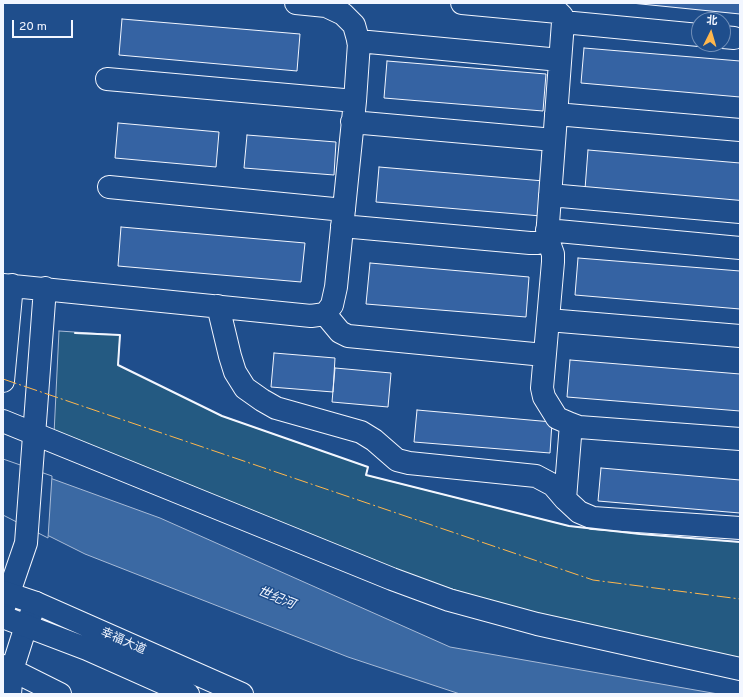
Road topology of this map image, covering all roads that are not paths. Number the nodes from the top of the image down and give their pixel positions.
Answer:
1 (296, 3) edge
2 (462, 3) edge
3 (343, 7) edge
4 (563, 22) junction
5 (691, 34) edge
6 (358, 41) junction
7 (560, 60) junction
8 (107, 79) dead end
9 (353, 112) junction
10 (556, 114) junction
11 (740, 130) edge
12 (554, 140) junction
13 (109, 187) dead end
14 (550, 195) junction
15 (740, 212) edge
16 (343, 218) junction
17 (547, 234) junction
18 (740, 248) edge
19 (8, 285) edge
20 (46, 288) junction
21 (218, 306) junction
22 (325, 314) junction
23 (548, 320) junction
24 (740, 336) edge
25 (544, 356) junction
26 (3, 381) edge
27 (3, 421) edge
28 (571, 424) junction
29 (34, 433) junction
30 (740, 440) edge
31 (565, 500) junction
32 (740, 528) edge
33 (5, 598) edge
34 (36, 604) junction
35 (3, 617) edge
36 (26, 626) junction
37 (7, 668) edge
38 (740, 669) edge
39 (10, 694) edge
40 (60, 694) edge
41 (188, 694) edge
42 (242, 694) edge

1 - 3 street
2 - 4 street
3 - 6 street
4 - 5 street
4 - 7 street
6 - 7 street
6 - 9 street
7 - 10 street
8 - 9 street
9 - 12 street
9 - 16 street
10 - 11 street
10 - 12 street
12 - 14 street
13 - 16 street
14 - 15 street
14 - 17 street
16 - 17 street
16 - 22 street
17 - 18 street
17 - 23 street
19 - 20 street
19 - 26 street
20 - 21 street
20 - 29 street
21 - 22 street
21 - 31 street
22 - 25 street
23 - 24 street
23 - 25 street
25 - 28 street
27 - 29 street
28 - 30 street
28 - 31 street
29 - 33 street
29 - 38 street
31 - 32 street
33 - 34 street, 幸福大道
34 - 36 street
34 - 42 street, 幸福大道
35 - 36 street, 幸福大道
36 - 37 street
36 - 41 street, 幸福大道
37 - 39 street
37 - 40 street

